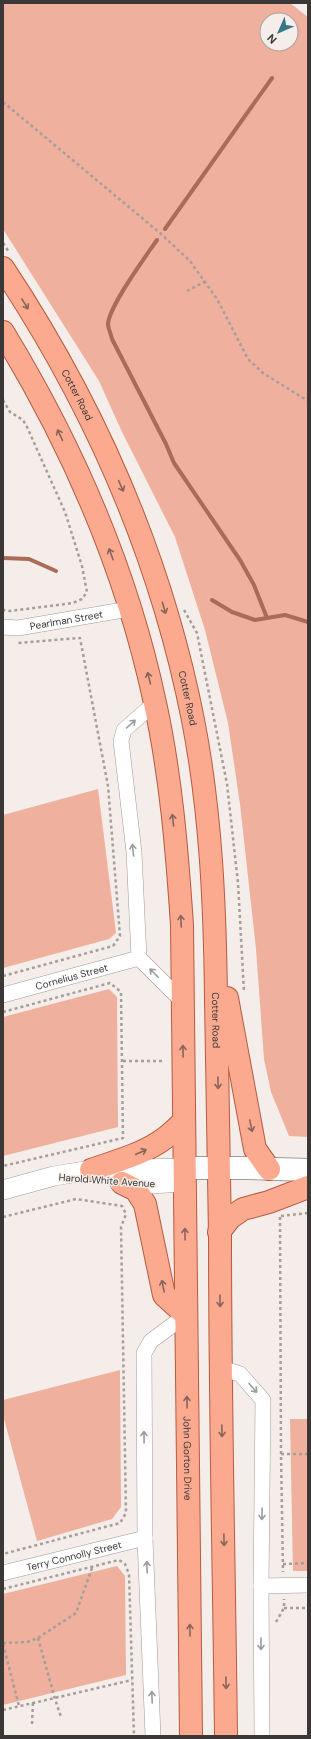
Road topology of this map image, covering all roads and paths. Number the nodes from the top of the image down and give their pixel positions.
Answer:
1 (3, 102) edge
2 (3, 268) edge
3 (206, 281) junction
4 (187, 291) dead end
5 (3, 332) edge
6 (3, 400) edge
7 (308, 401) edge
8 (129, 609) junction
9 (3, 610) edge
10 (3, 627) edge
11 (14, 643) dead end
12 (155, 703) junction
13 (194, 723) junction
14 (139, 958) junction
15 (3, 976) edge
16 (3, 994) edge
17 (182, 1001) junction
18 (3, 1012) edge
19 (162, 1060) dead end
20 (123, 1061) junction
21 (184, 1121) junction
22 (3, 1166) edge
23 (269, 1169) junction
24 (91, 1170) junction
25 (308, 1170) edge
26 (184, 1175) junction
27 (219, 1175) junction
28 (54, 1176) junction
29 (308, 1180) edge
30 (122, 1183) junction
31 (308, 1187) edge
32 (3, 1190) edge
33 (3, 1217) edge
34 (280, 1217) dead end
35 (220, 1232) junction
36 (186, 1315) junction
37 (221, 1368) junction
38 (281, 1454) junction
39 (308, 1454) edge
40 (145, 1538) junction
41 (3, 1554) edge
42 (308, 1563) edge
43 (283, 1564) junction
44 (92, 1568) junction
45 (3, 1573) edge
46 (261, 1586) junction
47 (284, 1586) junction
48 (308, 1586) edge
49 (3, 1589) edge
50 (308, 1608) edge
51 (276, 1620) dead end
52 (38, 1638) junction
53 (3, 1644) edge
54 (132, 1680) junction
55 (54, 1699) junction
56 (33, 1704) junction
57 (18, 1706) junction
58 (3, 1710) edge
59 (61, 1717) dead end
60 (32, 1724) dead end
61 (134, 1736) edge
62 (153, 1736) edge
63 (191, 1736) edge
64 (226, 1736) edge
65 (262, 1736) edge

1 - 3 path
2 -> 13 main road, Cotter Road
3 - 4 path
3 - 7 path
8 -> 5 main road
6 - 9 path
8 - 10 street, Pearlman Street
12 -> 8 main road
11 - 15 path
14 -> 12 street
17 -> 12 main road
13 -> 23 main road
13 -> 27 main road, Cotter Road
14 - 16 street, Cornelius Street
17 -> 14 street
21 -> 17 main road
18 - 20 path
19 - 20 path
20 - 22 path
24 -> 21 main road
21 - 26 main road
23 - 25 main road
23 - 27 main road
24 - 26 street, Harold White Avenue
24 - 28 street, Harold White Avenue
26 - 27 main road
26 - 30 street, Harold White Avenue
36 -> 26 main road, John Gorton Drive
27 - 29 main road
27 - 35 main road
28 - 30 street, Harold White Avenue
28 - 32 street, Harold White Avenue
36 -> 30 main road
31 - 35 main road
33 - 41 path
34 - 38 path
35 -> 37 main road
40 -> 36 street
63 -> 36 main road, John Gorton Drive
37 -> 46 street
37 -> 64 main road
38 - 39 path
38 - 43 path
40 - 45 street, Terry Connolly Street
62 -> 40 street
42 - 43 path
43 - 47 path
44 - 49 path
44 - 52 path
44 - 54 path
46 - 47 street
46 -> 65 street
47 - 48 street
50 - 51 path
52 - 53 path
52 - 55 path
53 - 57 path
54 - 55 path
54 - 61 path
55 - 56 path
55 - 59 path
56 - 57 path
56 - 60 path
57 - 58 path

